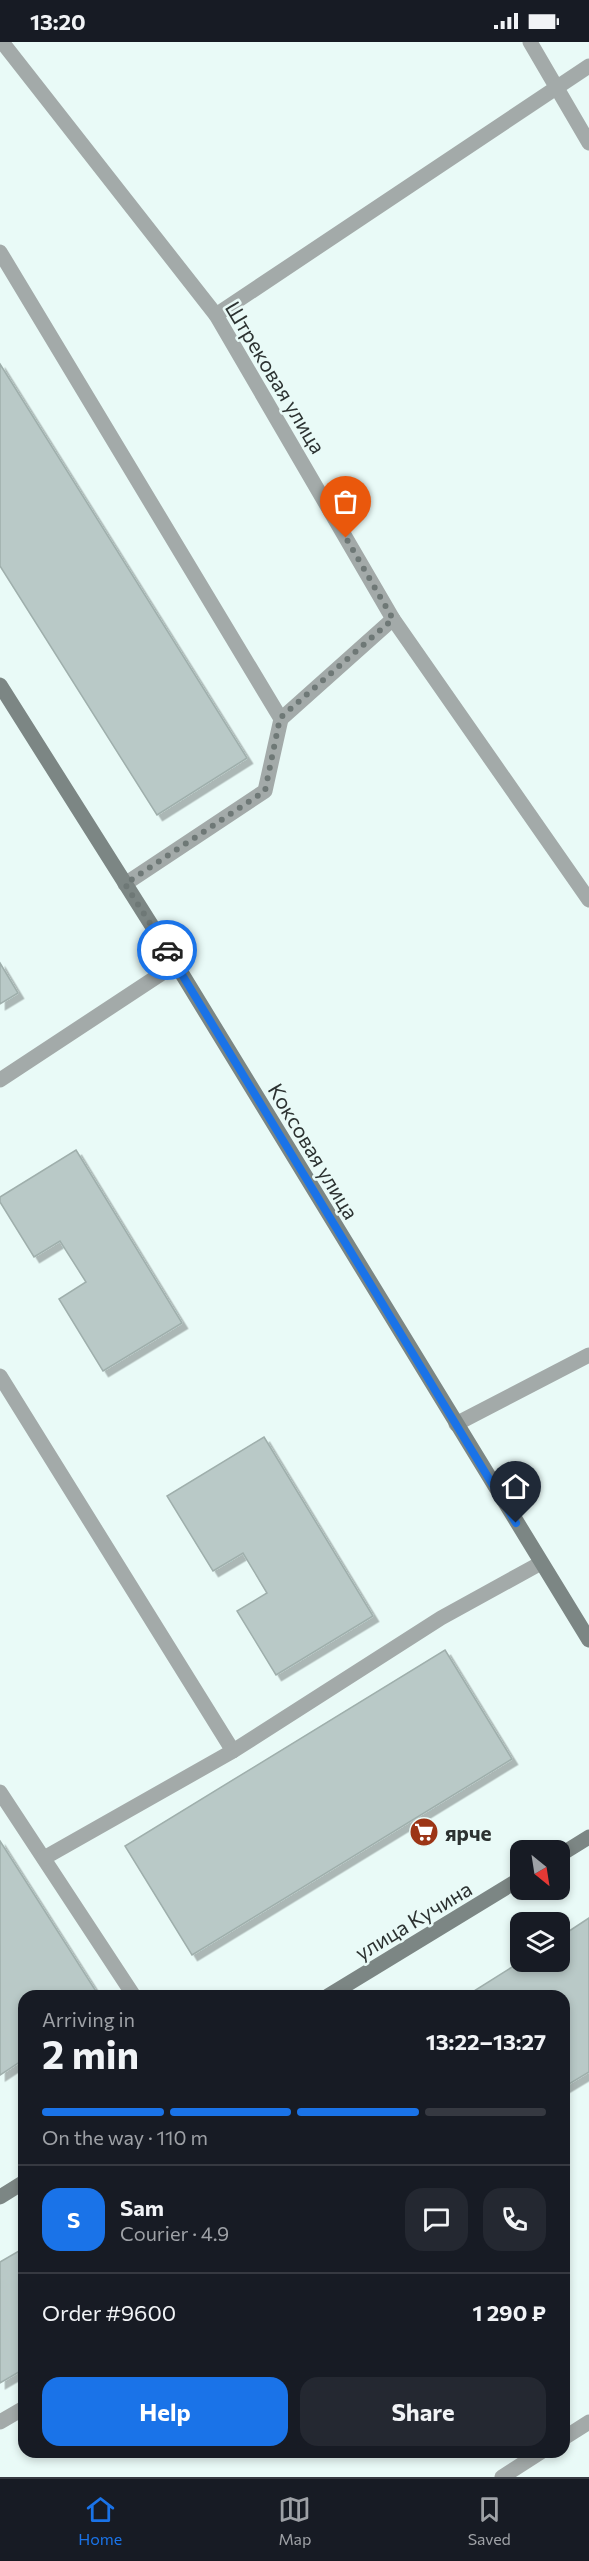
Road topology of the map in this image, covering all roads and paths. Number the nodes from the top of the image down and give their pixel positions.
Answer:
1 (2, 42) edge
2 (530, 42) edge
3 (589, 66) edge
4 (557, 86) junction
5 (589, 143) edge
6 (0, 252) edge
7 (216, 315) junction
8 (393, 619) junction
9 (0, 685) edge
10 (280, 718) junction
11 (125, 884) junction
12 (589, 900) edge
13 (176, 964) junction
14 (0, 1080) edge
15 (589, 1355) edge
16 (0, 1376) edge
17 (456, 1424) junction
18 (541, 1563) junction
19 (589, 1640) edge
20 (233, 1750) junction
21 (0, 1792) edge
22 (589, 1837) edge
23 (570, 1849) edge
24 (44, 1857) junction
25 (510, 1885) edge
26 (130, 1990) edge
27 (338, 1990) edge
28 (18, 2186) edge
29 (0, 2197) edge
30 (18, 2412) edge
31 (0, 2422) edge
32 (589, 2422) edge
33 (570, 2434) edge
34 (532, 2458) edge
35 (502, 2477) edge

1 - 7 street, Штрековая улица
2 - 4 street
3 - 4 street
4 - 5 street
4 - 7 street
6 - 10 street
7 - 8 street, Штрековая улица
8 - 10 street
8 - 12 street, Штрековая улица
9 - 11 main road, Коксовая улица
10 - 11 street
11 - 13 main road, Коксовая улица
13 - 14 street
13 - 17 main road, Коксовая улица
15 - 17 street
16 - 20 street
17 - 18 main road, Коксовая улица
18 - 19 main road, Коксовая улица
18 - 20 street
20 - 24 street
21 - 24 street
22 - 23 main road
24 - 26 street
25 - 27 main road, улица Кучина
28 - 29 main road
30 - 31 street
32 - 33 street
34 - 35 street

